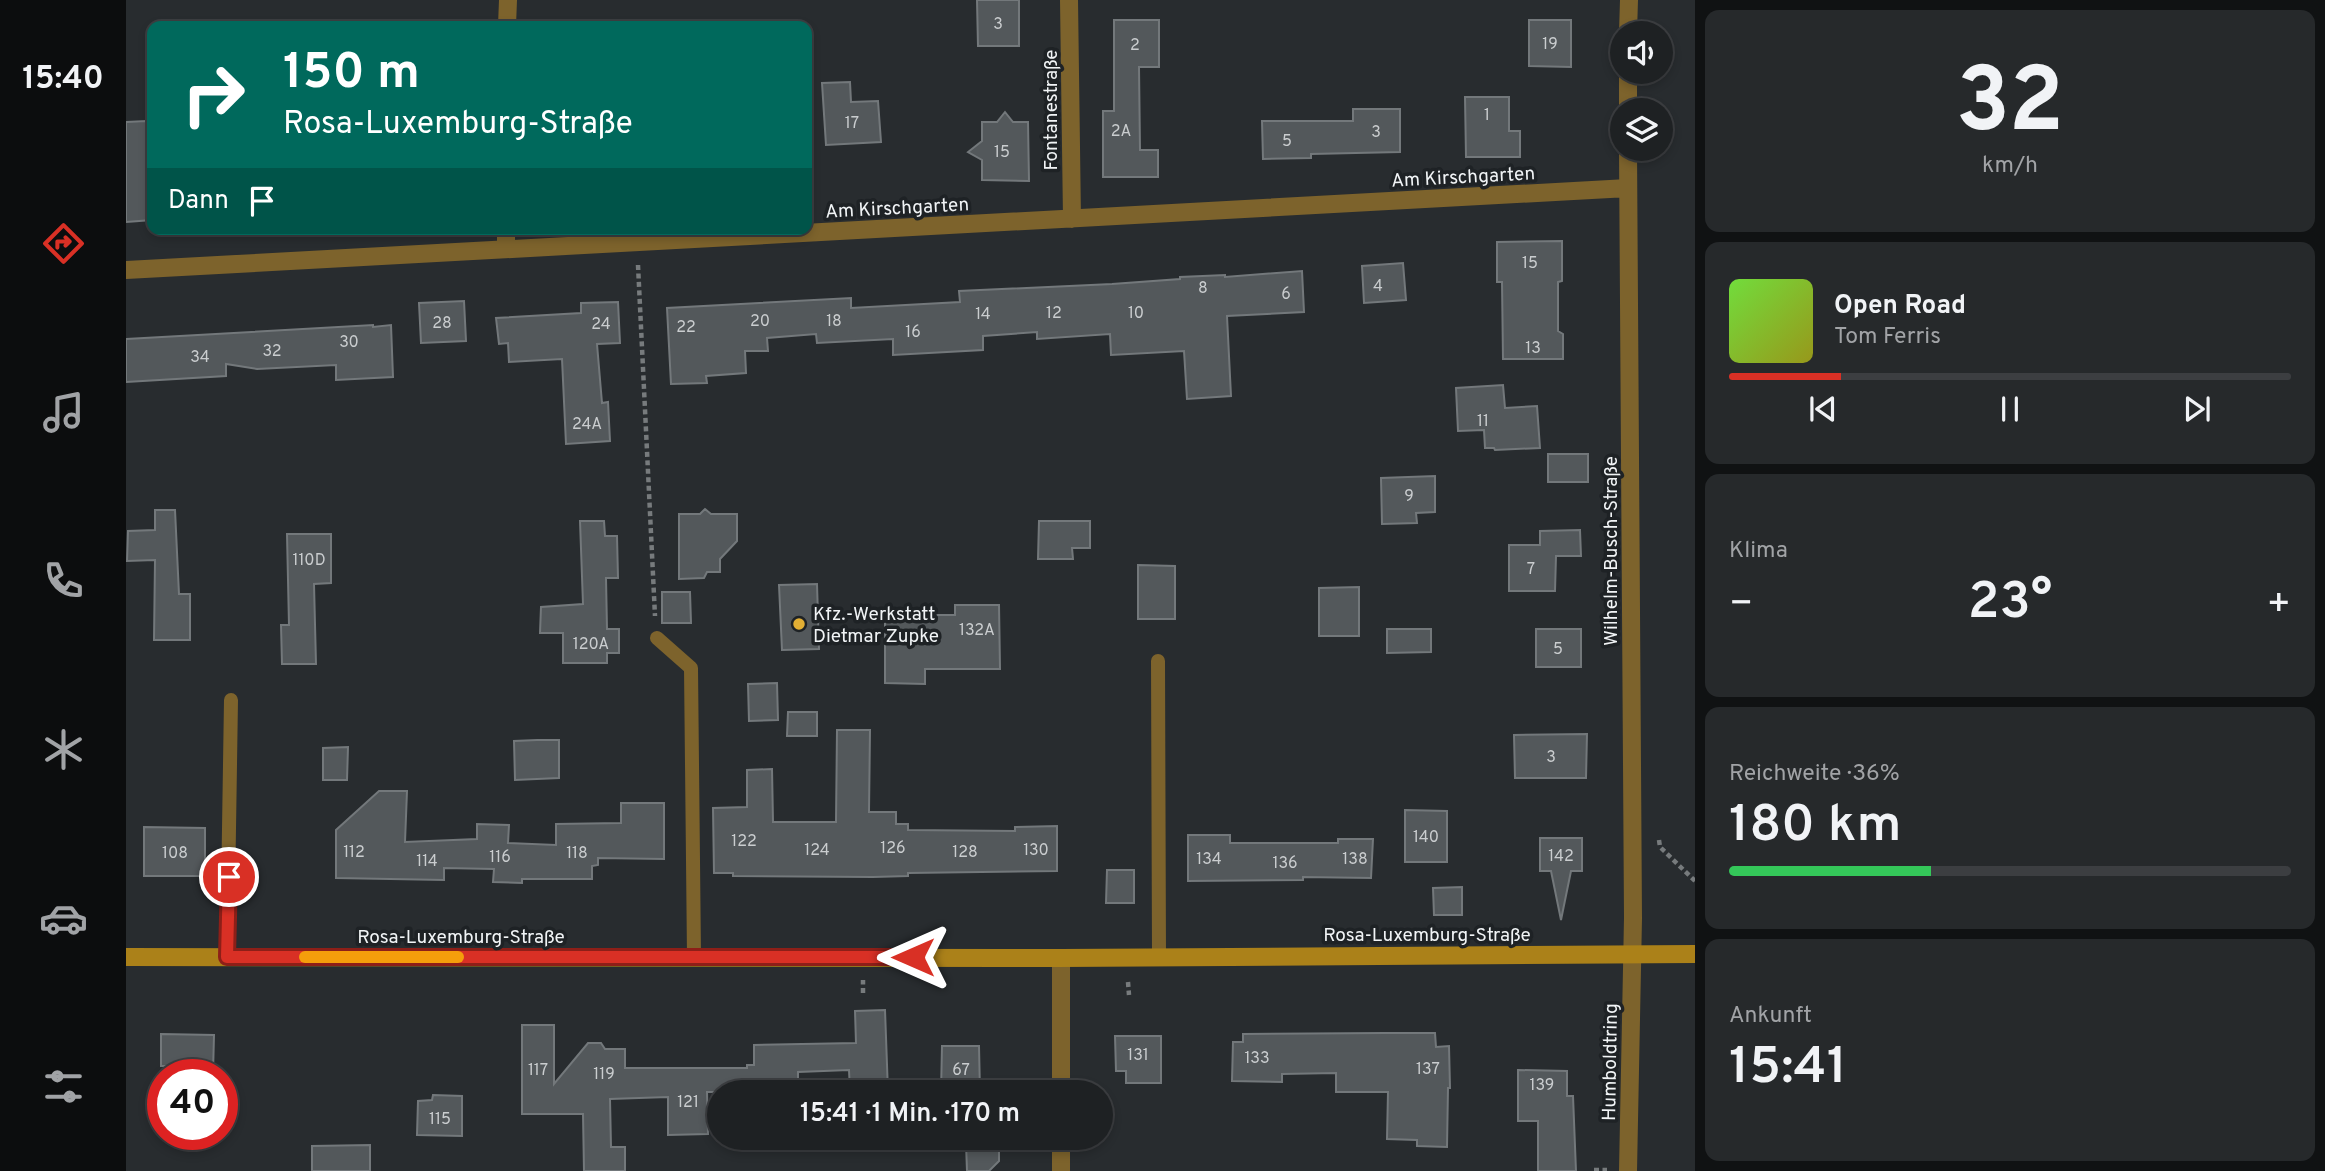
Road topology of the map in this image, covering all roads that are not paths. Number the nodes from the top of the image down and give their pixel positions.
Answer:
1 (508, 0) edge
2 (1069, 0) edge
3 (1629, 0) edge
4 (507, 21) edge
5 (1628, 21) edge
6 (1628, 161) edge
7 (1628, 188) junction
8 (1072, 219) junction
9 (812, 233) edge
10 (506, 235) edge
11 (769, 235) edge
12 (506, 249) junction
13 (126, 270) edge
14 (657, 638) road end
15 (1158, 661) dead end
16 (231, 701) dead end
17 (1631, 954) junction
18 (1695, 954) edge
19 (694, 956) junction
20 (126, 957) edge
21 (227, 957) junction
22 (1159, 957) junction
23 (1061, 958) junction
24 (1061, 1080) edge
25 (1061, 1150) edge
26 (1061, 1171) edge
27 (1628, 1171) edge

1 - 4 street
2 - 8 street, Fontanestraße
3 - 5 street
6 - 7 street, Wilhelm-Busch-Straße
7 - 8 street, Am Kirschgarten
7 - 17 street, Wilhelm-Busch-Straße
8 - 9 street, Am Kirschgarten
10 - 12 street
11 - 12 street, Am Kirschgarten
12 - 13 street, Am Kirschgarten
14 - 19 lane
15 - 22 lane
16 - 21 lane
17 - 18 street, Rosa-Luxemburg-Straße
17 - 22 street, Rosa-Luxemburg-Straße
17 - 27 street, Humboldtring
19 - 21 street, Rosa-Luxemburg-Straße
19 - 23 street, Rosa-Luxemburg-Straße
20 - 21 street, Rosa-Luxemburg-Straße
22 - 23 street, Rosa-Luxemburg-Straße
23 - 24 street
25 - 26 street

